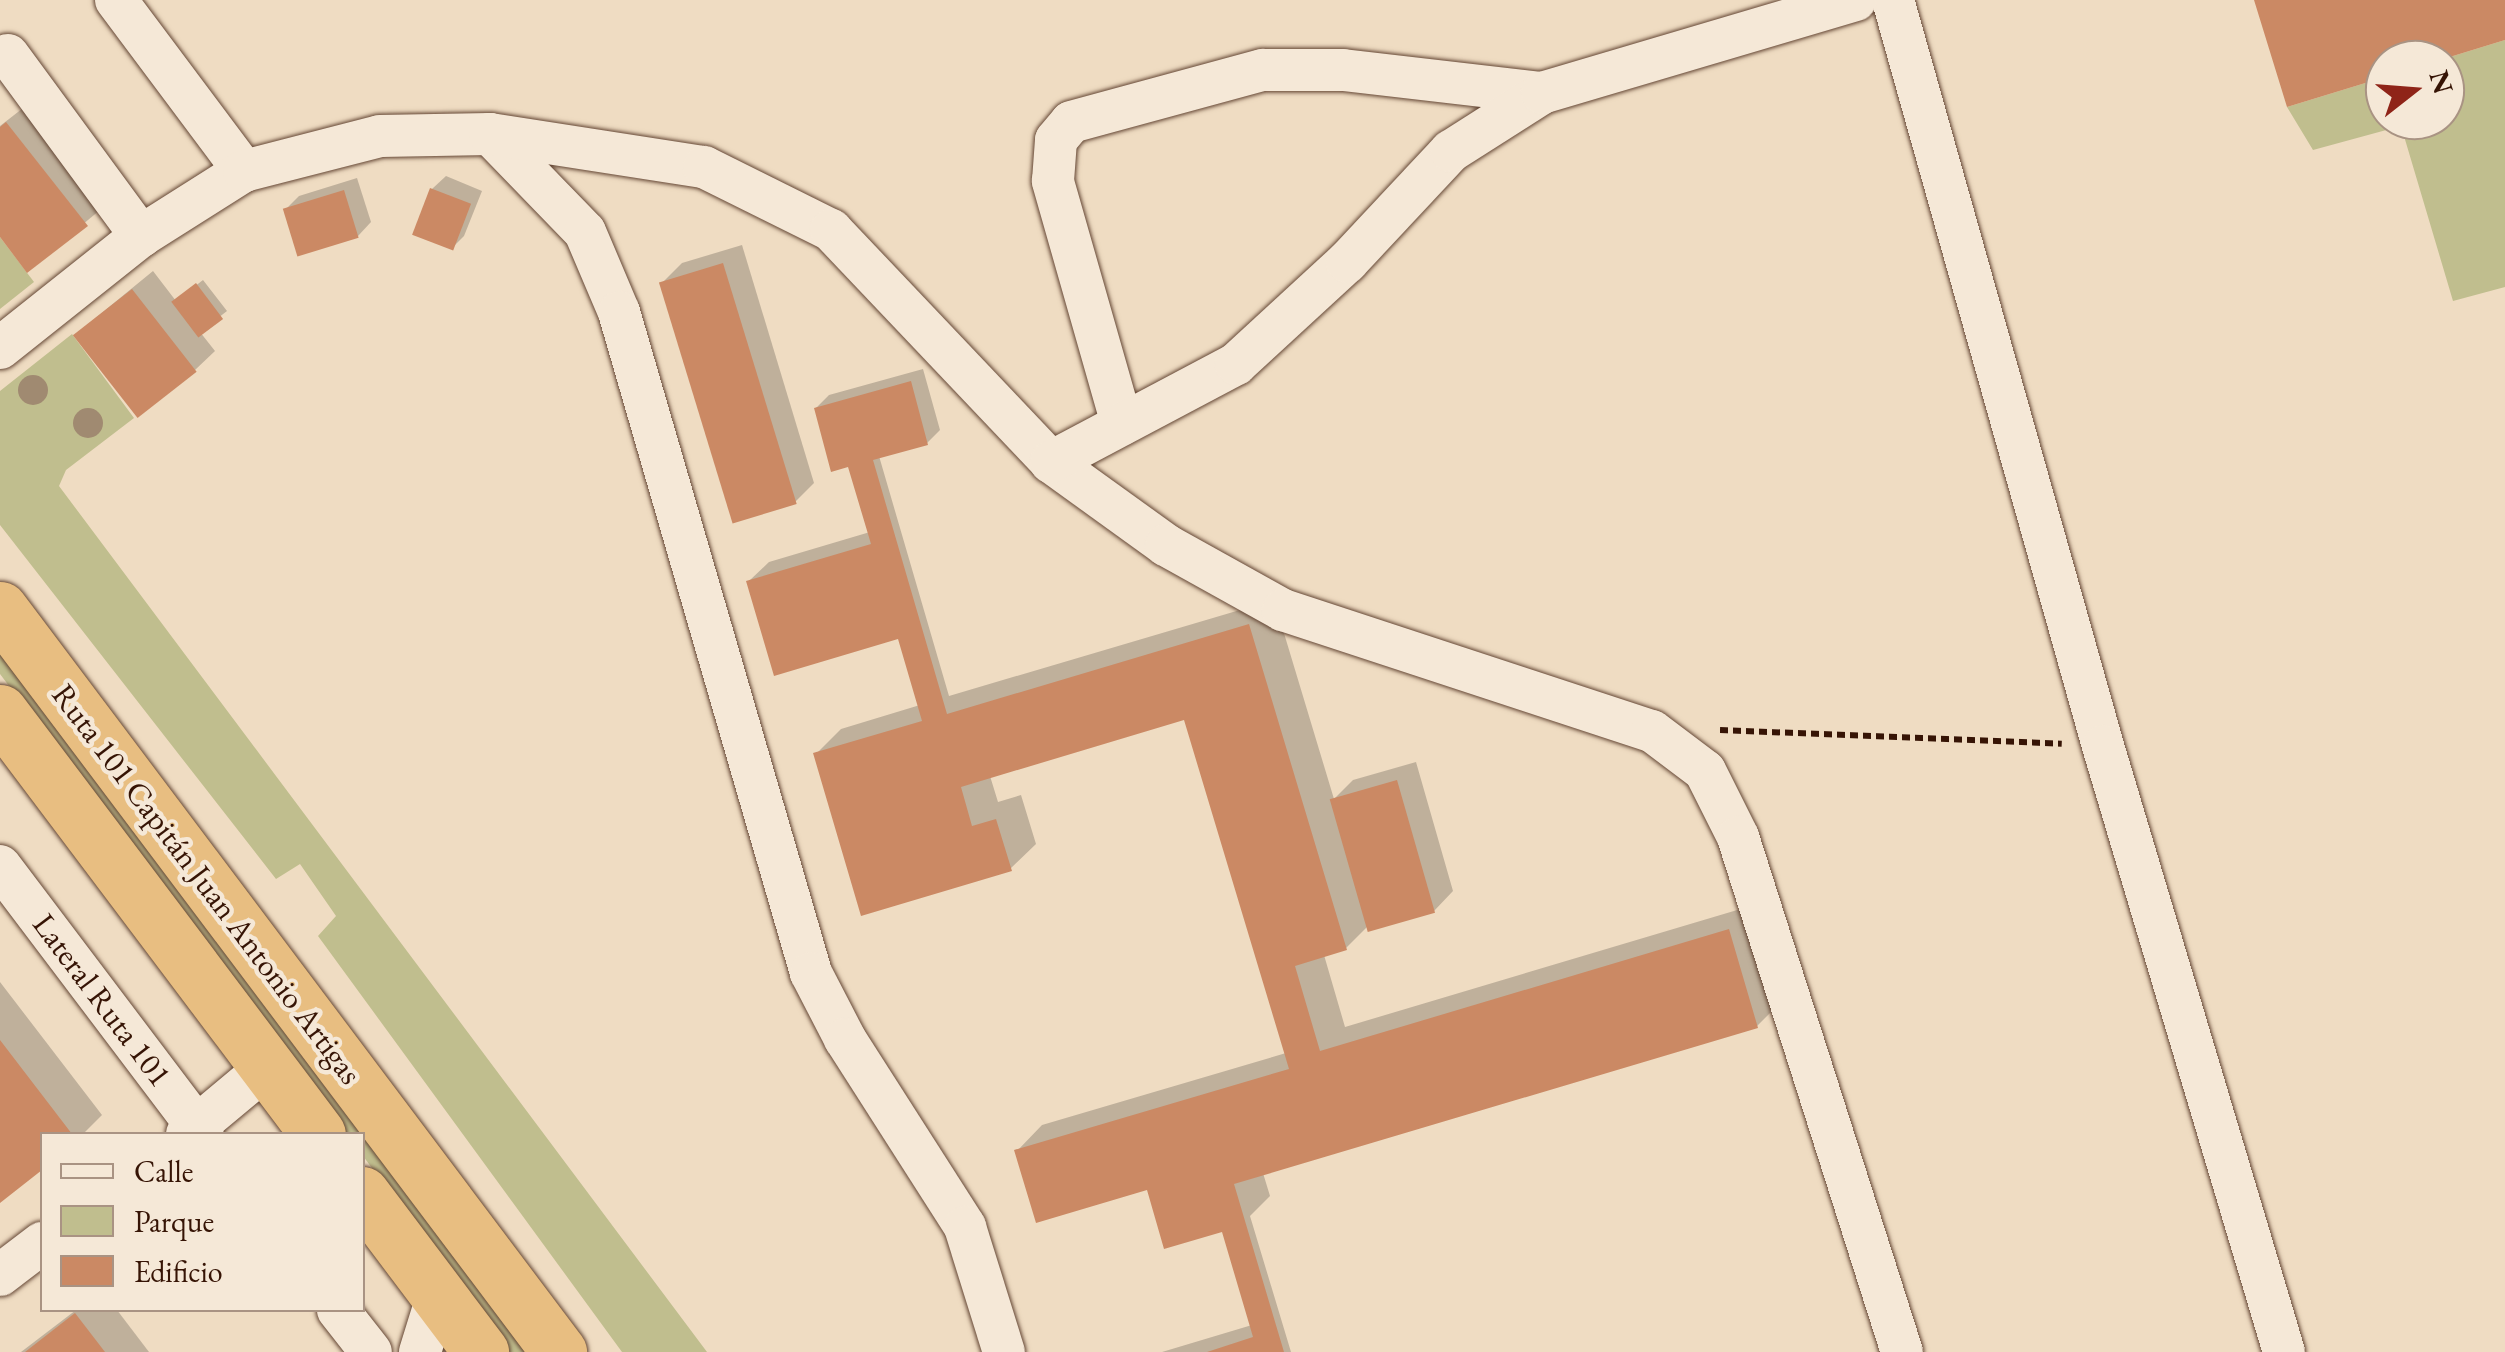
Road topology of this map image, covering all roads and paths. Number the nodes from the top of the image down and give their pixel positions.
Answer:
1 (116, 0) edge
2 (1856, 0) edge
3 (1893, 0) edge
4 (8, 55) dead end
5 (1542, 93) junction
6 (490, 134) junction
7 (244, 171) junction
8 (141, 236) junction
9 (0, 348) edge
10 (1122, 424) junction
11 (1051, 462) junction
12 (0, 609) edge
13 (0, 712) edge
14 (2103, 746) junction
15 (1674, 748) junction
16 (0, 866) edge
17 (267, 1068) junction
18 (196, 1132) edge
19 (316, 1132) edge
20 (365, 1198) edge
21 (40, 1246) edge
22 (0, 1276) edge
23 (438, 1294) junction
24 (340, 1312) edge
25 (371, 1352) edge
26 (420, 1352) edge
27 (481, 1352) edge
28 (559, 1352) edge
29 (1004, 1352) edge
30 (1902, 1352) edge
31 (2284, 1352) edge

1 - 7 street
2 - 5 street
3 - 14 street
4 - 8 street
5 - 10 street
5 - 10 street
6 - 7 street
6 - 11 street
6 - 29 street
7 - 8 street
8 - 9 street
10 - 11 street
11 - 15 street
12 - 28 highway, Ruta 101 Capitán Juan Antonio Artigas
13 - 17 highway, Ruta 101 Capitán Juan Antonio Artigas
14 - 15 path
14 - 31 street
15 - 30 street
16 - 18 street, Lateral Ruta 101
17 - 18 street
17 - 19 highway, Ruta 101 Capitán Juan Antonio Artigas
20 - 23 highway
21 - 22 street
23 - 26 street
23 - 27 highway
24 - 25 street

